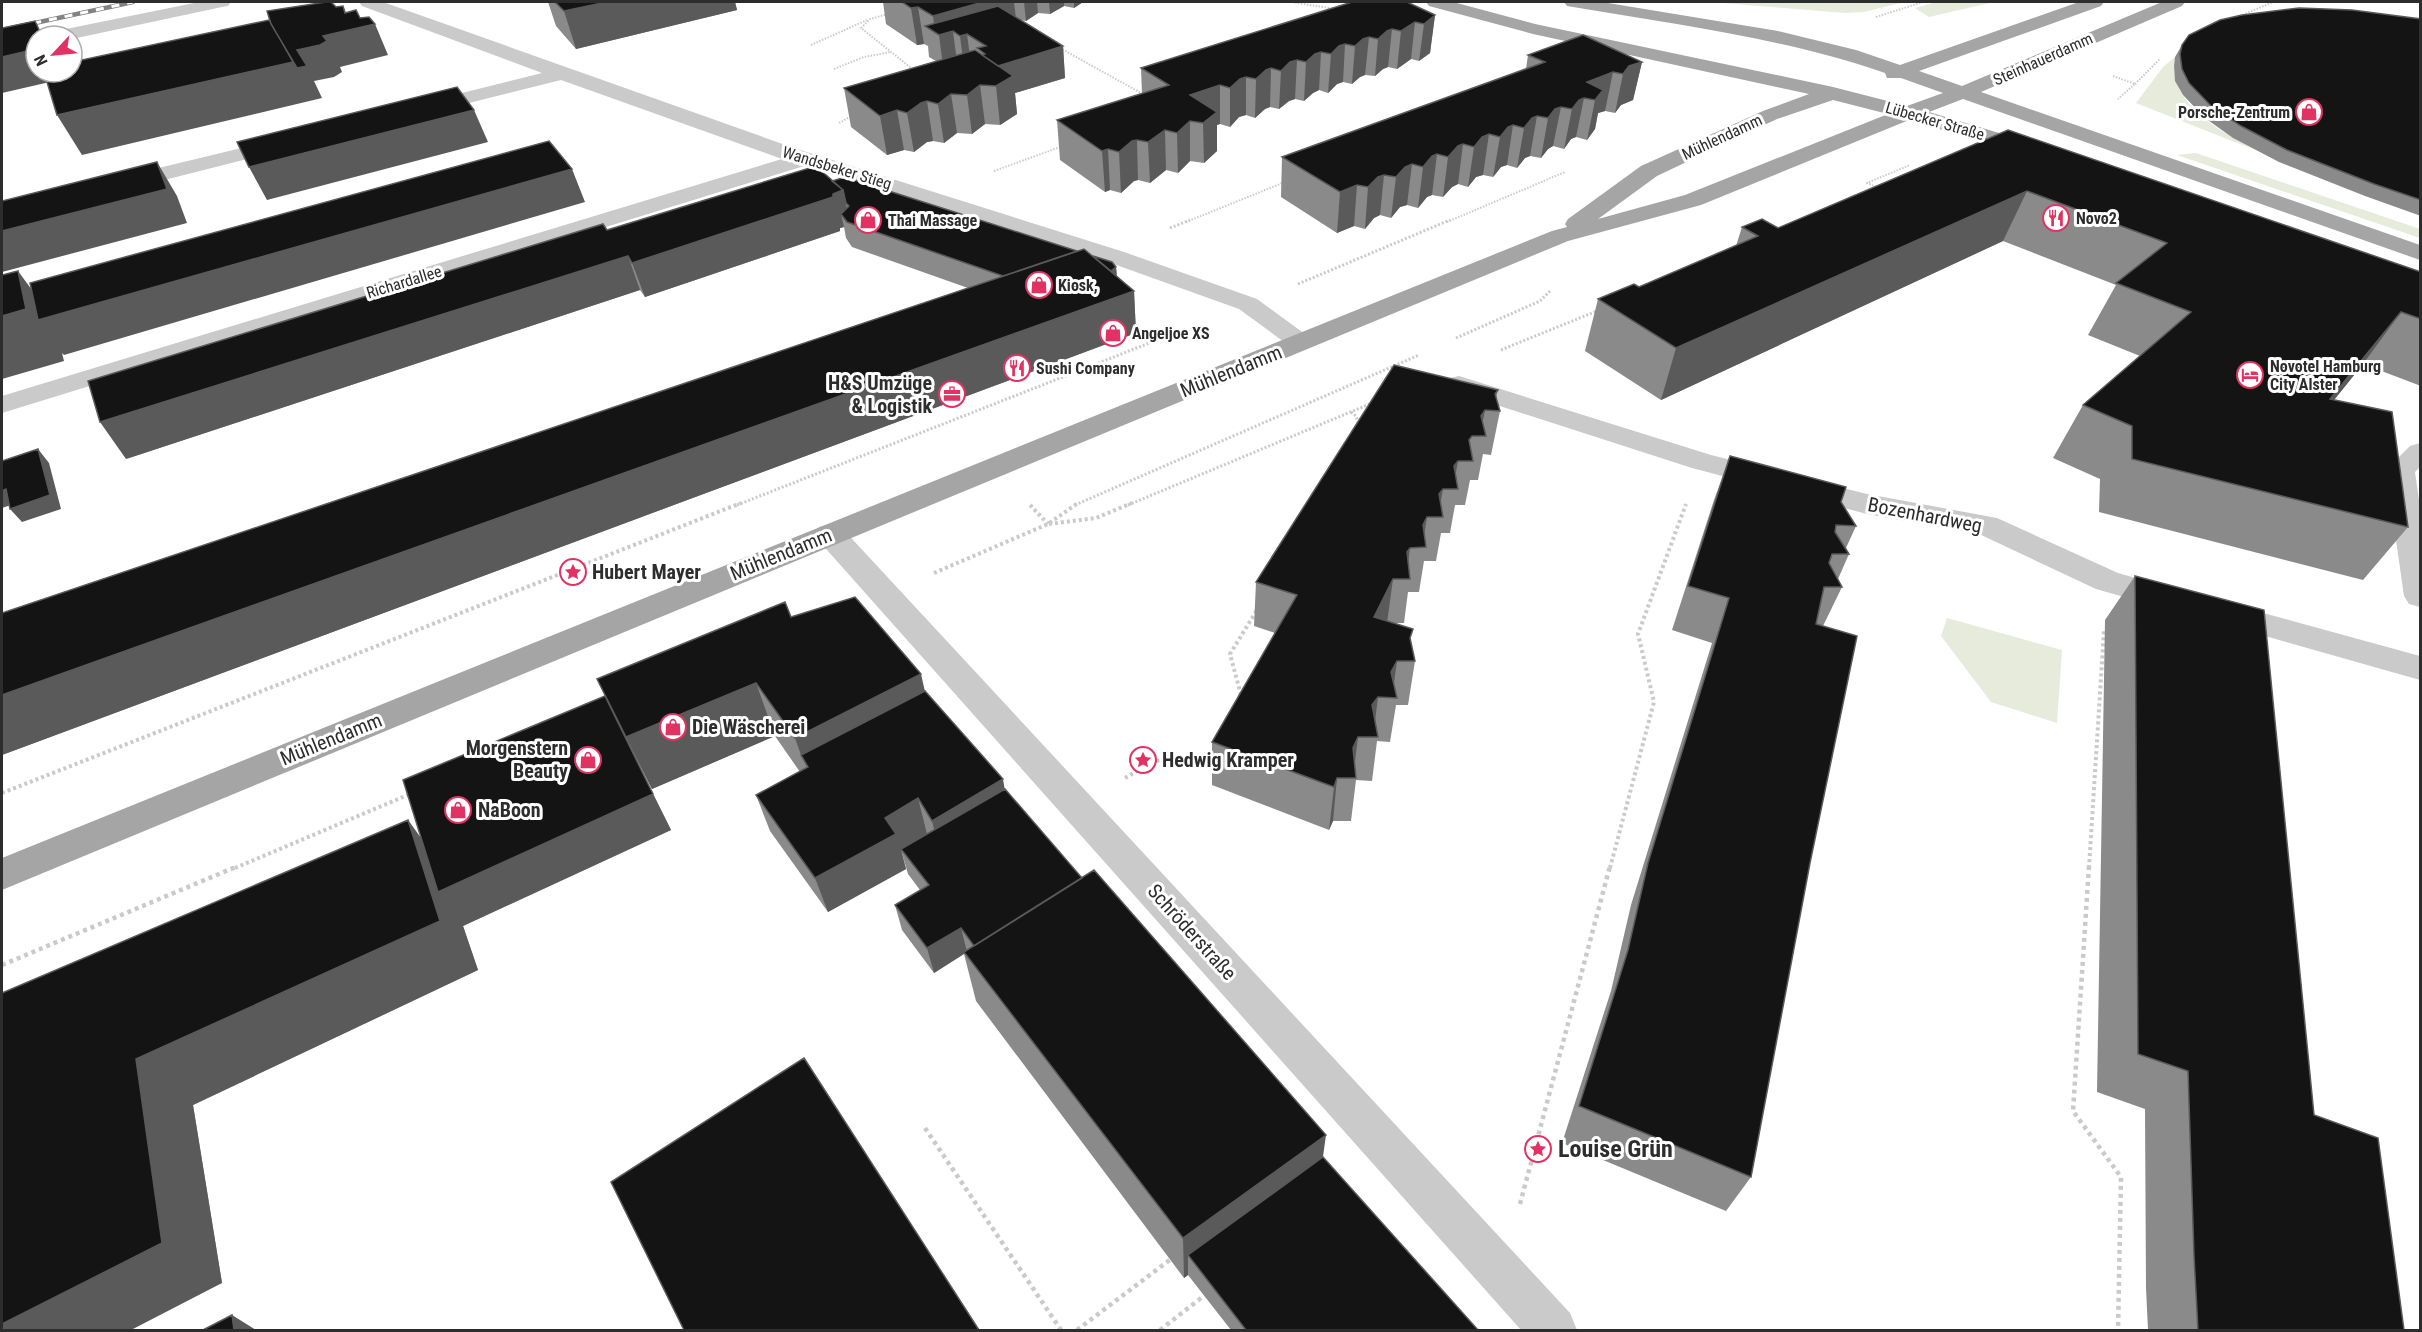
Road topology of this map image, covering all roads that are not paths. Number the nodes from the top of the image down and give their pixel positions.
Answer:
1 (222, 2) edge
2 (368, 2) edge
3 (1435, 2) edge
4 (1573, 2) edge
5 (2094, 2) edge
6 (2176, 2) edge
7 (84, 31) edge
8 (1901, 71) junction
9 (562, 74) junction
10 (1963, 92) junction
11 (1833, 94) junction
12 (1908, 113) junction
13 (402, 114) edge
14 (310, 137) edge
15 (796, 156) junction
16 (2058, 158) edge
17 (104, 188) edge
18 (1560, 236) junction
19 (2421, 254) edge
20 (1300, 342) junction
21 (1459, 384) edge
22 (2, 405) edge
23 (2421, 452) edge
24 (830, 534) junction
25 (2421, 596) edge
26 (2421, 668) edge
27 (2, 874) edge
28 (1553, 1330) edge

1 - 7 street
2 - 9 street, Wandsbeker Stieg
3 - 11 main road, Lübecker Straße
4 - 8 main road, Lübecker Straße
5 - 8 main road, Steinhauerdamm
6 - 10 main road, Steinhauerdamm
8 - 10 main road, Lübecker Straße
8 - 11 main road, Mühlendamm
9 - 13 street
9 - 15 street, Wandsbeker Stieg
10 - 12 main road, Steinhauerdamm
10 - 19 main road, Lübecker Straße
11 - 12 main road, Lübecker Straße
11 - 18 main road, Mühlendamm
12 - 16 main road, Lübecker Straße
12 - 18 main road, Mühlendamm
14 - 17 street
15 - 20 street, Wandsbeker Stieg
15 - 22 street, Richardallee
18 - 20 main road, Mühlendamm
20 - 24 main road, Mühlendamm
21 - 26 street, Bozenhardweg
23 - 25 street
24 - 27 main road, Mühlendamm
24 - 28 street, Schröderstraße

